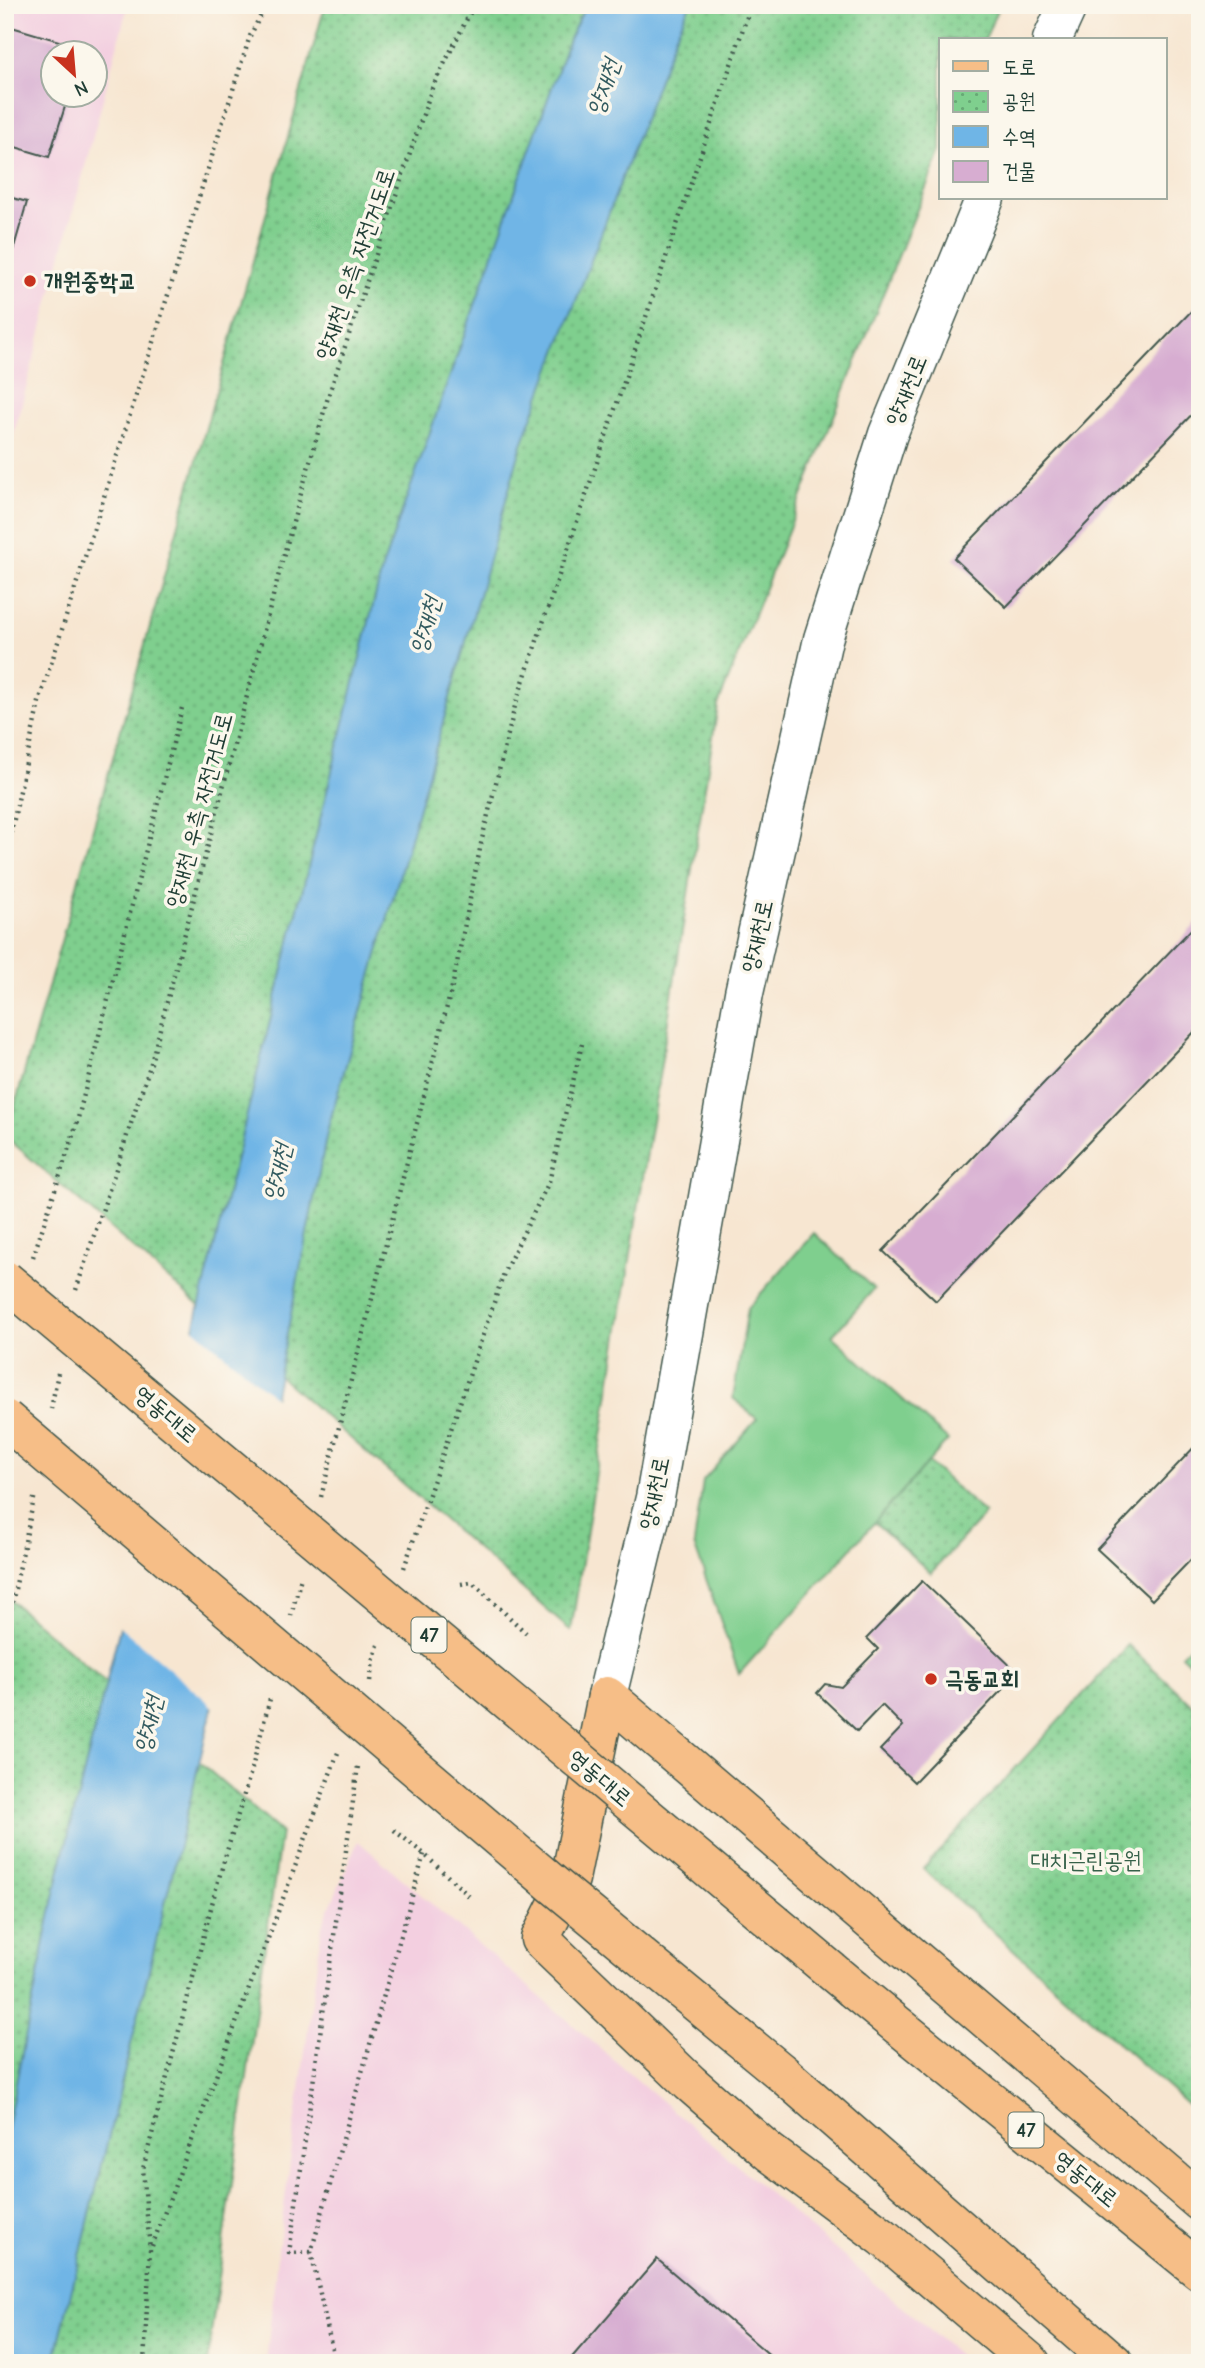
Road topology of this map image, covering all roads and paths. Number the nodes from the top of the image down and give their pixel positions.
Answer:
1 (266, 5) edge
2 (474, 5) edge
3 (751, 5) edge
4 (1068, 5) edge
5 (1053, 38) edge
6 (984, 200) edge
7 (182, 708) dead end
8 (5, 861) edge
9 (18, 1272) edge
10 (75, 1293) dead end
11 (58, 1371) dead end
12 (51, 1411) dead end
13 (5, 1419) edge
14 (36, 1489) dead end
15 (321, 1499) dead end
16 (304, 1566) dead end
17 (460, 1584) dead end
18 (290, 1620) dead end
19 (526, 1633) dead end
20 (5, 1637) edge
21 (373, 1661) dead end
22 (273, 1687) dead end
23 (363, 1687) dead end
24 (607, 1696) junction
25 (343, 1740) dead end
26 (394, 1830) dead end
27 (424, 1854) junction
28 (471, 1899) dead end
29 (1200, 2202) edge
30 (150, 2250) junction
31 (1200, 2271) edge
32 (144, 2363) edge
33 (335, 2363) edge
34 (1031, 2363) edge
35 (1114, 2363) edge

1 - 8 path
2 - 10 path, 양재천 우측 자전거도로
3 - 15 path
4 - 5 street
6 - 24 street, 양재천로
7 - 9 path
9 - 31 main road, 영동대로 / 47, bridge
11 - 12 path
13 - 35 main road, bridge
14 - 20 path
16 - 18 path
17 - 19 path
21 - 23 path
22 - 30 path
24 - 29 main road
24 - 34 main road
25 - 30 path
26 - 27 path
27 - 28 path
27 - 33 path
30 - 32 path

